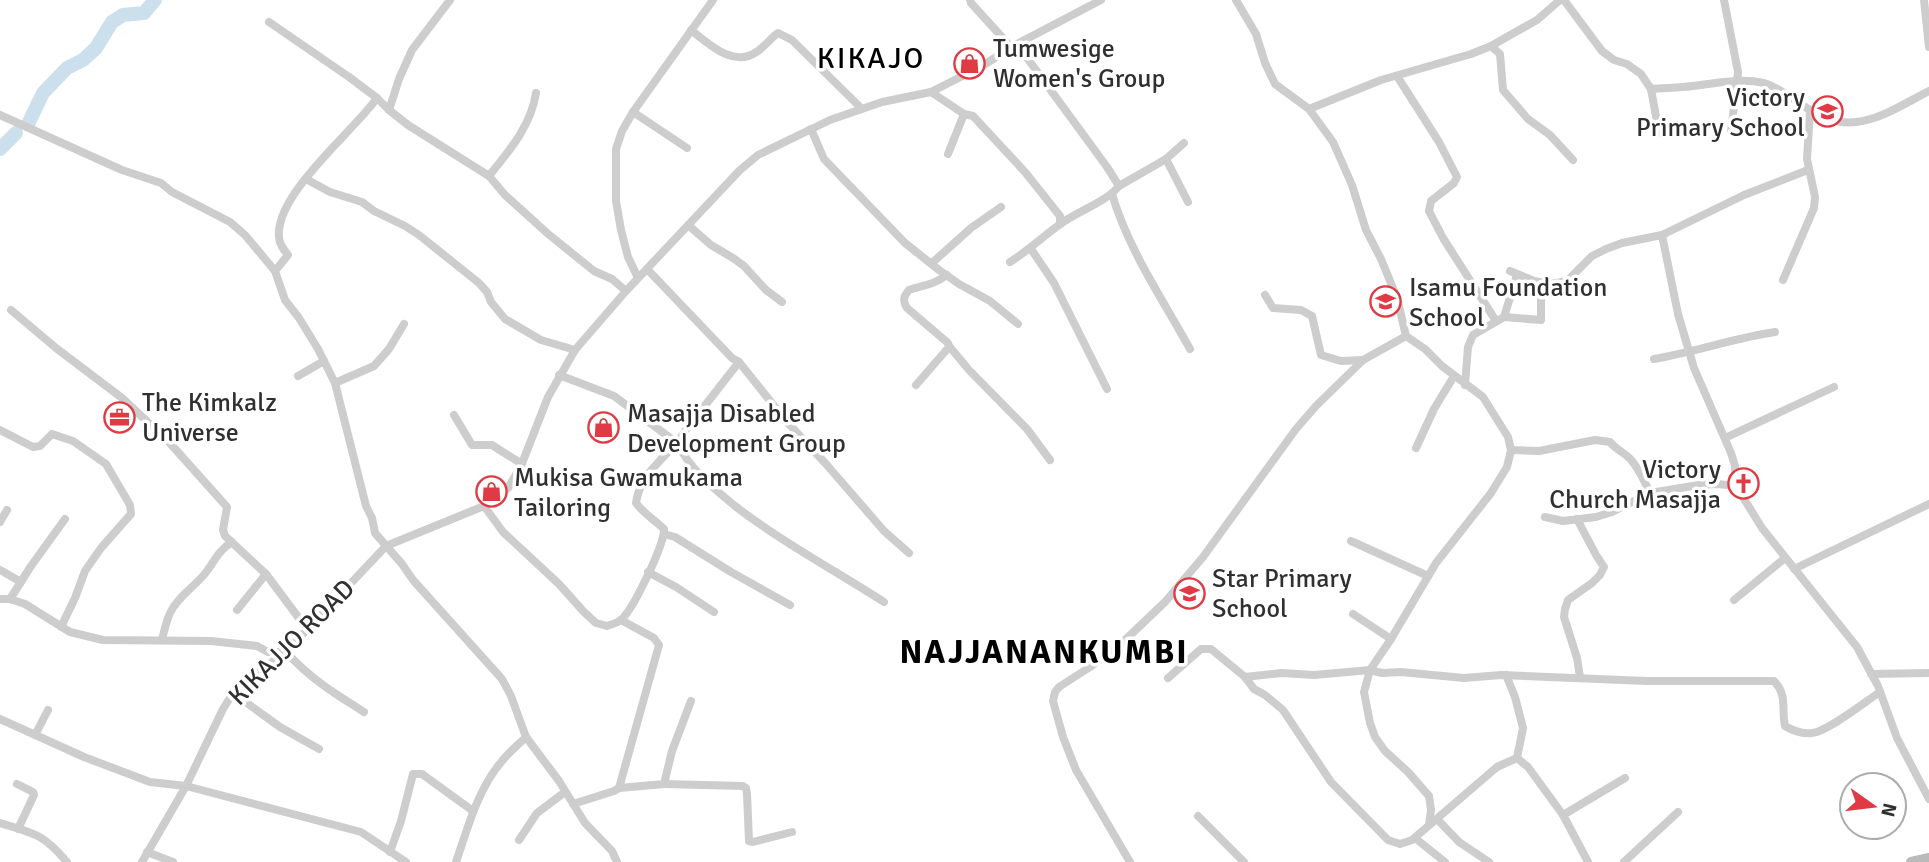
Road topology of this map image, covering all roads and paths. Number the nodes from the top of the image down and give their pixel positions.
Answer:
1 (450, 0) edge
2 (713, 0) edge
3 (970, 0) edge
4 (1101, 0) edge
5 (1236, 0) edge
6 (1562, 0) edge
7 (1724, 0) edge
8 (1924, 0) edge
9 (269, 22) dead end
10 (691, 30) junction
11 (1014, 45) junction
12 (1491, 46) junction
13 (1929, 47) edge
14 (1397, 76) junction
15 (1738, 80) junction
16 (1651, 89) junction
17 (1929, 91) edge
18 (931, 92) junction
19 (537, 93) dead end
20 (377, 99) junction
21 (861, 108) junction
22 (1309, 109) junction
23 (389, 110) junction
24 (633, 111) junction
25 (1810, 111) junction
26 (964, 114) junction
27 (0, 115) edge
28 (811, 129) junction
29 (1731, 132) dead end
30 (1658, 133) dead end
31 (1184, 144) dead end
32 (687, 148) dead end
33 (948, 154) dead end
34 (1166, 159) junction
35 (1573, 160) dead end
36 (1808, 170) junction
37 (489, 176) junction
38 (306, 179) junction
39 (1119, 186) junction
40 (1112, 194) junction
41 (1188, 202) dead end
42 (1001, 207) dead end
43 (1060, 224) junction
44 (688, 225) junction
45 (1662, 234) junction
46 (1031, 249) junction
47 (1010, 262) dead end
48 (932, 263) junction
49 (646, 269) junction
50 (275, 271) junction
51 (947, 275) junction
52 (638, 278) junction
53 (1783, 280) dead end
54 (1541, 282) junction
55 (626, 291) junction
56 (1265, 295) dead end
57 (782, 302) dead end
58 (11, 310) dead end
59 (1500, 319) junction
60 (404, 324) dead end
61 (1018, 324) dead end
62 (1775, 332) dead end
63 (1406, 336) junction
64 (949, 346) junction
65 (1190, 349) dead end
66 (575, 350) junction
67 (1689, 353) junction
68 (1654, 359) dead end
69 (1363, 360) junction
70 (324, 361) junction
71 (739, 362) junction
72 (559, 374) junction
73 (298, 376) dead end
74 (1454, 376) junction
75 (335, 383) junction
76 (916, 385) dead end
77 (1465, 385) junction
78 (1834, 387) dead end
79 (1107, 389) dead end
80 (454, 415) dead end
81 (0, 430) edge
82 (1725, 438) junction
83 (677, 443) junction
84 (1416, 448) dead end
85 (1511, 450) junction
86 (1050, 460) dead end
87 (522, 464) junction
88 (1736, 486) junction
89 (1650, 493) junction
90 (1929, 503) edge
91 (484, 506) junction
92 (7, 510) dead end
93 (1545, 517) dead end
94 (65, 519) dead end
95 (1577, 519) junction
96 (0, 522) edge
97 (664, 534) junction
98 (1350, 541) dead end
99 (232, 542) junction
100 (386, 546) junction
101 (909, 553) dead end
102 (1785, 558) junction
103 (1794, 569) junction
104 (0, 570) edge
105 (648, 572) junction
106 (266, 574) junction
107 (1429, 576) junction
108 (21, 582) junction
109 (0, 599) edge
110 (10, 599) junction
111 (1734, 600) dead end
112 (884, 602) dead end
113 (790, 605) dead end
114 (237, 610) dead end
115 (714, 612) dead end
116 (1353, 614) dead end
117 (621, 620) junction
118 (61, 627) junction
119 (307, 629) junction
120 (1391, 639) junction
121 (162, 640) junction
122 (286, 652) junction
123 (1370, 670) junction
124 (1929, 673) edge
125 (1871, 674) junction
126 (1506, 675) junction
127 (1245, 677) junction
128 (1580, 677) junction
129 (1168, 678) dead end
130 (1880, 692) junction
131 (233, 693) junction
132 (691, 701) dead end
133 (48, 710) dead end
134 (364, 712) dead end
135 (0, 719) edge
136 (35, 735) junction
137 (526, 737) junction
138 (319, 749) dead end
139 (1517, 758) junction
140 (1625, 778) dead end
141 (18, 784) dead end
142 (663, 784) junction
143 (186, 786) junction
144 (619, 788) junction
145 (565, 792) junction
146 (1929, 799) edge
147 (573, 804) junction
148 (473, 811) junction
149 (1678, 812) dead end
150 (1563, 815) junction
151 (1198, 816) dead end
152 (1437, 819) junction
153 (0, 823) edge
154 (1429, 825) junction
155 (18, 829) junction
156 (792, 832) dead end
157 (1415, 838) junction
158 (519, 840) dead end
159 (147, 852) junction
160 (390, 852) junction
161 (1929, 858) edge
162 (67, 862) edge
163 (142, 862) edge
164 (173, 862) edge
165 (406, 862) edge
166 (456, 862) edge
167 (617, 862) edge
168 (1130, 862) edge
169 (1244, 862) edge
170 (1445, 862) edge
171 (1489, 862) edge
172 (1588, 862) edge
173 (1624, 862) edge
174 (1911, 862) edge

1 - 23 street
2 - 10 street
3 - 11 street
4 - 11 street, KIKAJJO ROAD
5 - 22 street
6 - 12 street
6 - 16 street
7 - 15 street
8 - 13 street
9 - 20 street
10 - 21 street
10 - 24 street
11 - 18 street, KIKAJJO ROAD
11 - 39 street
12 - 14 street
12 - 35 street
14 - 22 street
14 - 59 street
15 - 16 street
15 - 25 street
15 - 29 street
16 - 30 street
17 - 25 street
18 - 21 street, KIKAJJO ROAD
18 - 26 street
19 - 37 street
20 - 23 street
20 - 38 street
21 - 28 street, KIKAJJO ROAD
22 - 63 street
23 - 37 street
24 - 32 street
24 - 52 street
25 - 36 street
26 - 33 street
26 - 43 street
27 - 50 street
28 - 44 street, KIKAJJO ROAD
28 - 48 street
31 - 34 street
34 - 39 street
34 - 41 street
36 - 45 street
36 - 53 street
37 - 55 street
38 - 50 street
38 - 66 street
39 - 40 street
40 - 43 street
40 - 65 street
42 - 48 street
43 - 46 street
44 - 49 street, KIKAJJO ROAD
44 - 57 street
45 - 54 street
45 - 67 street
46 - 47 street
46 - 79 street
48 - 51 street
49 - 52 street, KIKAJJO ROAD
49 - 71 street
50 - 70 street
51 - 61 street
51 - 64 street
52 - 55 street, KIKAJJO ROAD
54 - 59 street
54 - 59 street
55 - 66 street, KIKAJJO ROAD
56 - 69 street
58 - 99 street
59 - 77 street
60 - 75 street
62 - 67 street
63 - 69 street
63 - 74 street
64 - 76 street
64 - 86 street
66 - 72 street, KIKAJJO ROAD
67 - 68 street
67 - 82 street
69 - 168 street
70 - 73 street
70 - 75 street
71 - 83 street
71 - 101 street
72 - 83 street
72 - 87 street, KIKAJJO ROAD
74 - 77 street
74 - 84 street
75 - 100 street
77 - 85 street
78 - 82 street
80 - 87 street
81 - 118 street
82 - 88 street
83 - 97 street
83 - 112 street
85 - 89 street
85 - 107 street
87 - 91 street, KIKAJJO ROAD
88 - 89 street
88 - 102 street
89 - 95 street
90 - 103 street
91 - 100 street, KIKAJJO ROAD
91 - 117 street
92 - 96 street
93 - 95 street
94 - 108 street
95 - 128 street
97 - 105 street
97 - 113 street
98 - 107 street
99 - 106 street
99 - 121 street
100 - 119 street, KIKAJJO ROAD
100 - 137 street
102 - 103 street
102 - 111 street
103 - 125 street
104 - 108 street
105 - 115 street
105 - 117 street
106 - 114 street
106 - 119 street
107 - 120 street
108 - 110 street
109 - 110 street
110 - 118 street
116 - 120 street
117 - 144 street
118 - 121 street
119 - 122 street, KIKAJJO ROAD
120 - 123 street
121 - 122 street
122 - 131 street, KIKAJJO ROAD
122 - 134 street
123 - 126 street
123 - 127 street
123 - 154 street
124 - 125 street
125 - 130 street
126 - 128 street
126 - 139 street
127 - 129 street
127 - 157 street
128 - 130 street
130 - 146 street
131 - 138 street
131 - 143 street, KIKAJJO ROAD
132 - 142 street
133 - 136 street
135 - 136 street
136 - 143 street
137 - 145 street
137 - 148 street
139 - 150 street
139 - 152 street
140 - 150 street
141 - 155 street
142 - 144 street
142 - 156 street
143 - 159 street, KIKAJJO ROAD
143 - 160 street
144 - 147 street
145 - 147 street
145 - 158 street
147 - 167 street
148 - 160 street
148 - 166 street
149 - 173 street
150 - 172 street
151 - 169 street
152 - 154 street
152 - 171 street
153 - 155 street
154 - 157 street
155 - 162 street
157 - 170 street
159 - 163 street, KIKAJJO ROAD
159 - 164 street
160 - 165 street
161 - 174 street

